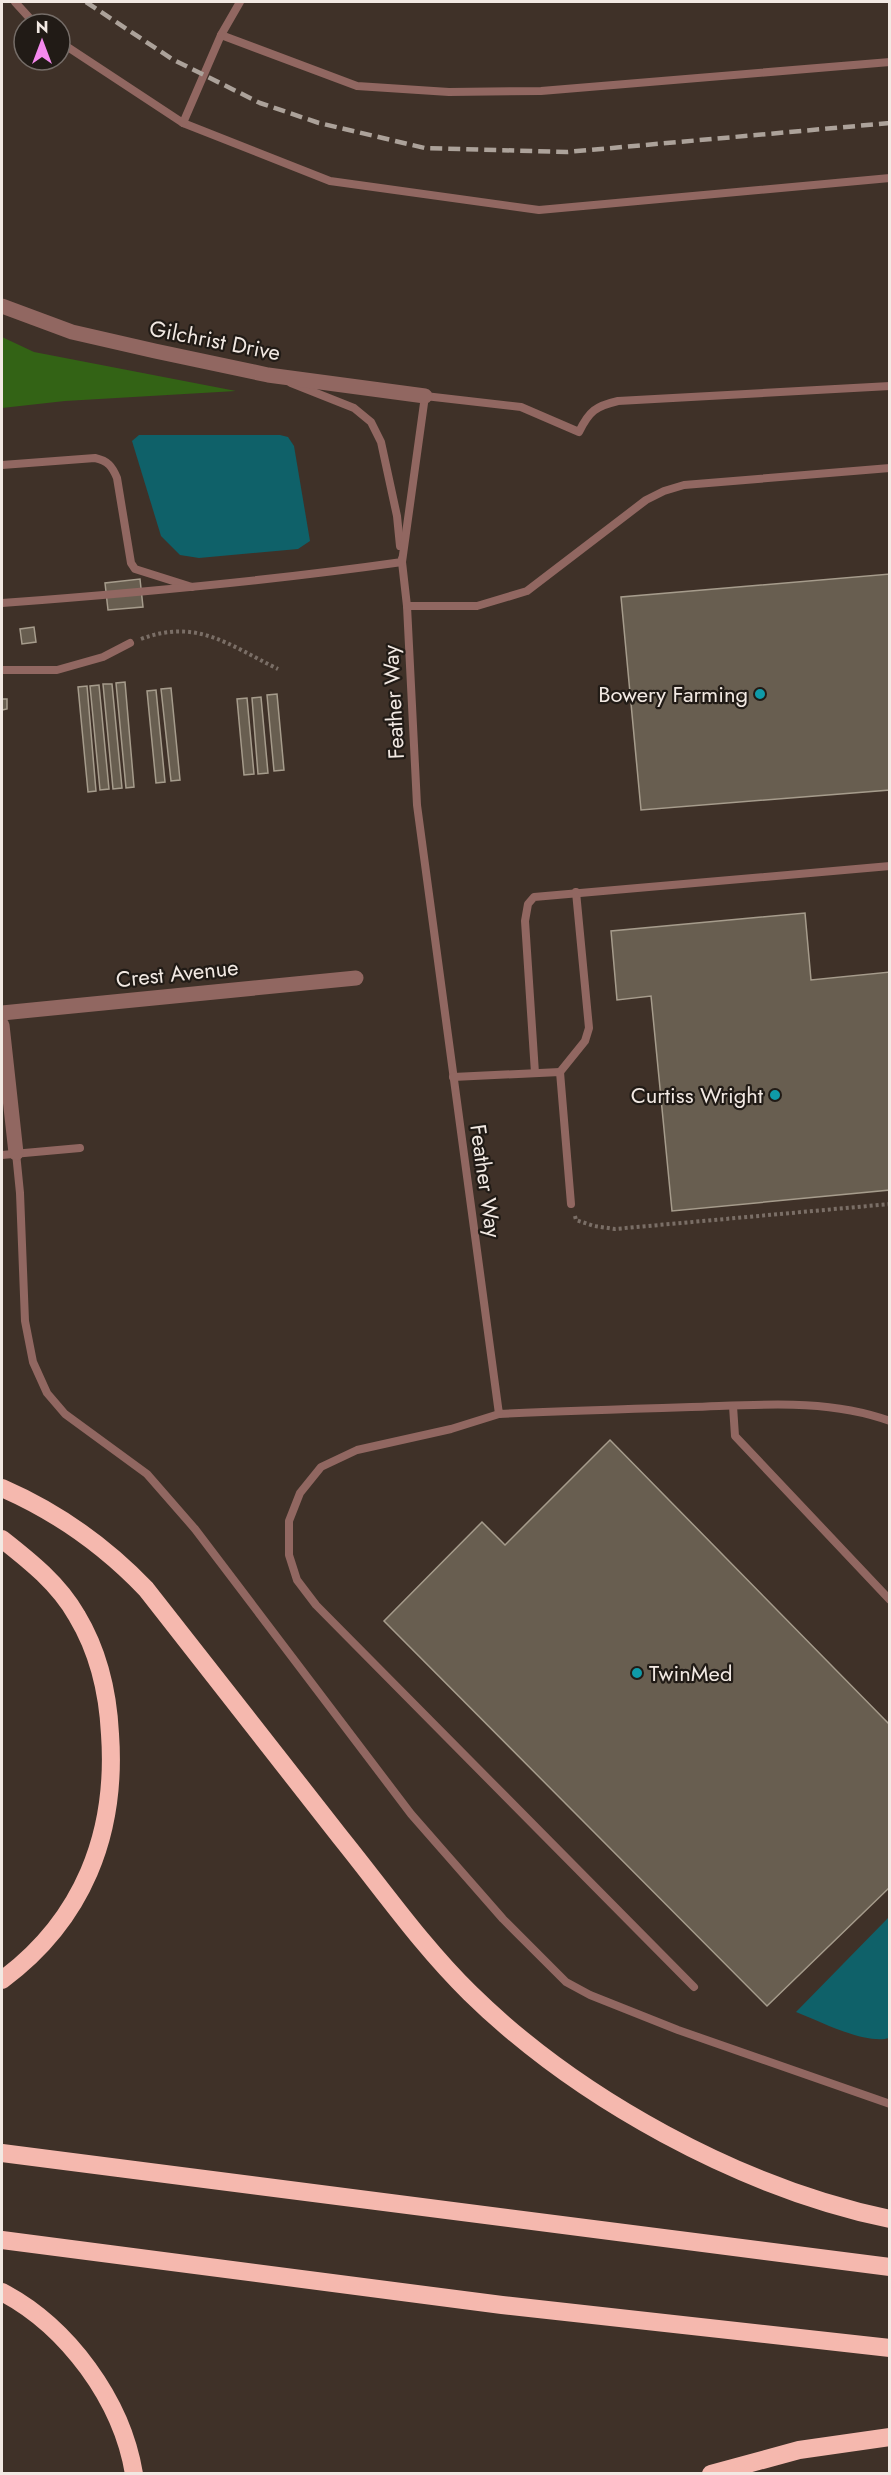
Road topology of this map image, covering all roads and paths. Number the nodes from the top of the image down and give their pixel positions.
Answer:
1 (240, 2) edge
2 (221, 35) junction
3 (72, 50) edge
4 (890, 62) edge
5 (183, 123) junction
6 (890, 178) edge
7 (2, 306) edge
8 (268, 375) junction
9 (890, 386) edge
10 (425, 396) junction
11 (2, 465) edge
12 (890, 468) edge
13 (402, 562) junction
14 (198, 588) junction
15 (2, 603) edge
16 (407, 606) junction
17 (130, 643) joint
18 (278, 669) dead end
19 (2, 670) edge
20 (890, 866) edge
21 (576, 892) junction
22 (356, 978) dead end
23 (2, 1013) edge
24 (2, 1025) edge
25 (560, 1072) junction
26 (535, 1073) junction
27 (453, 1077) junction
28 (80, 1148) dead end
29 (9, 1154) edge
30 (571, 1204) joint
31 (890, 1204) edge
32 (733, 1406) junction
33 (499, 1414) junction
34 (890, 1421) edge
35 (2, 1488) edge
36 (2, 1539) edge
37 (890, 1600) edge
38 (2, 1980) edge
39 (694, 1987) dead end
40 (890, 2104) edge
41 (2, 2153) edge
42 (890, 2219) edge
43 (2, 2240) edge
44 (890, 2267) edge
45 (2, 2292) edge
46 (890, 2348) edge
47 (890, 2437) edge
48 (134, 2474) edge
49 (711, 2474) edge

1 - 2 lane
2 - 4 lane
2 - 5 lane
3 - 5 lane
5 - 6 lane
7 - 8 street, Gilchrist Drive
8 - 10 street, Gilchrist Drive
8 - 13 lane, Feather Way
9 - 10 lane
10 - 13 lane, Feather Way
11 - 14 lane
12 - 16 lane
13 - 14 lane
13 - 16 lane, Feather Way
14 - 15 lane
16 - 27 lane, Feather Way
17 - 18 path
17 - 19 lane
20 - 21 lane
21 - 25 lane
21 - 26 lane
22 - 23 street, Crest Avenue
24 - 29 street
25 - 26 lane
25 - 30 lane
26 - 27 lane
27 - 33 lane, Feather Way
28 - 29 lane
29 - 40 lane
30 - 31 path
32 - 33 lane
32 - 34 lane
32 - 37 lane
33 - 39 lane
35 - 42 highway
36 - 38 highway
41 - 44 highway
43 - 46 highway
45 - 48 highway
47 - 49 highway

